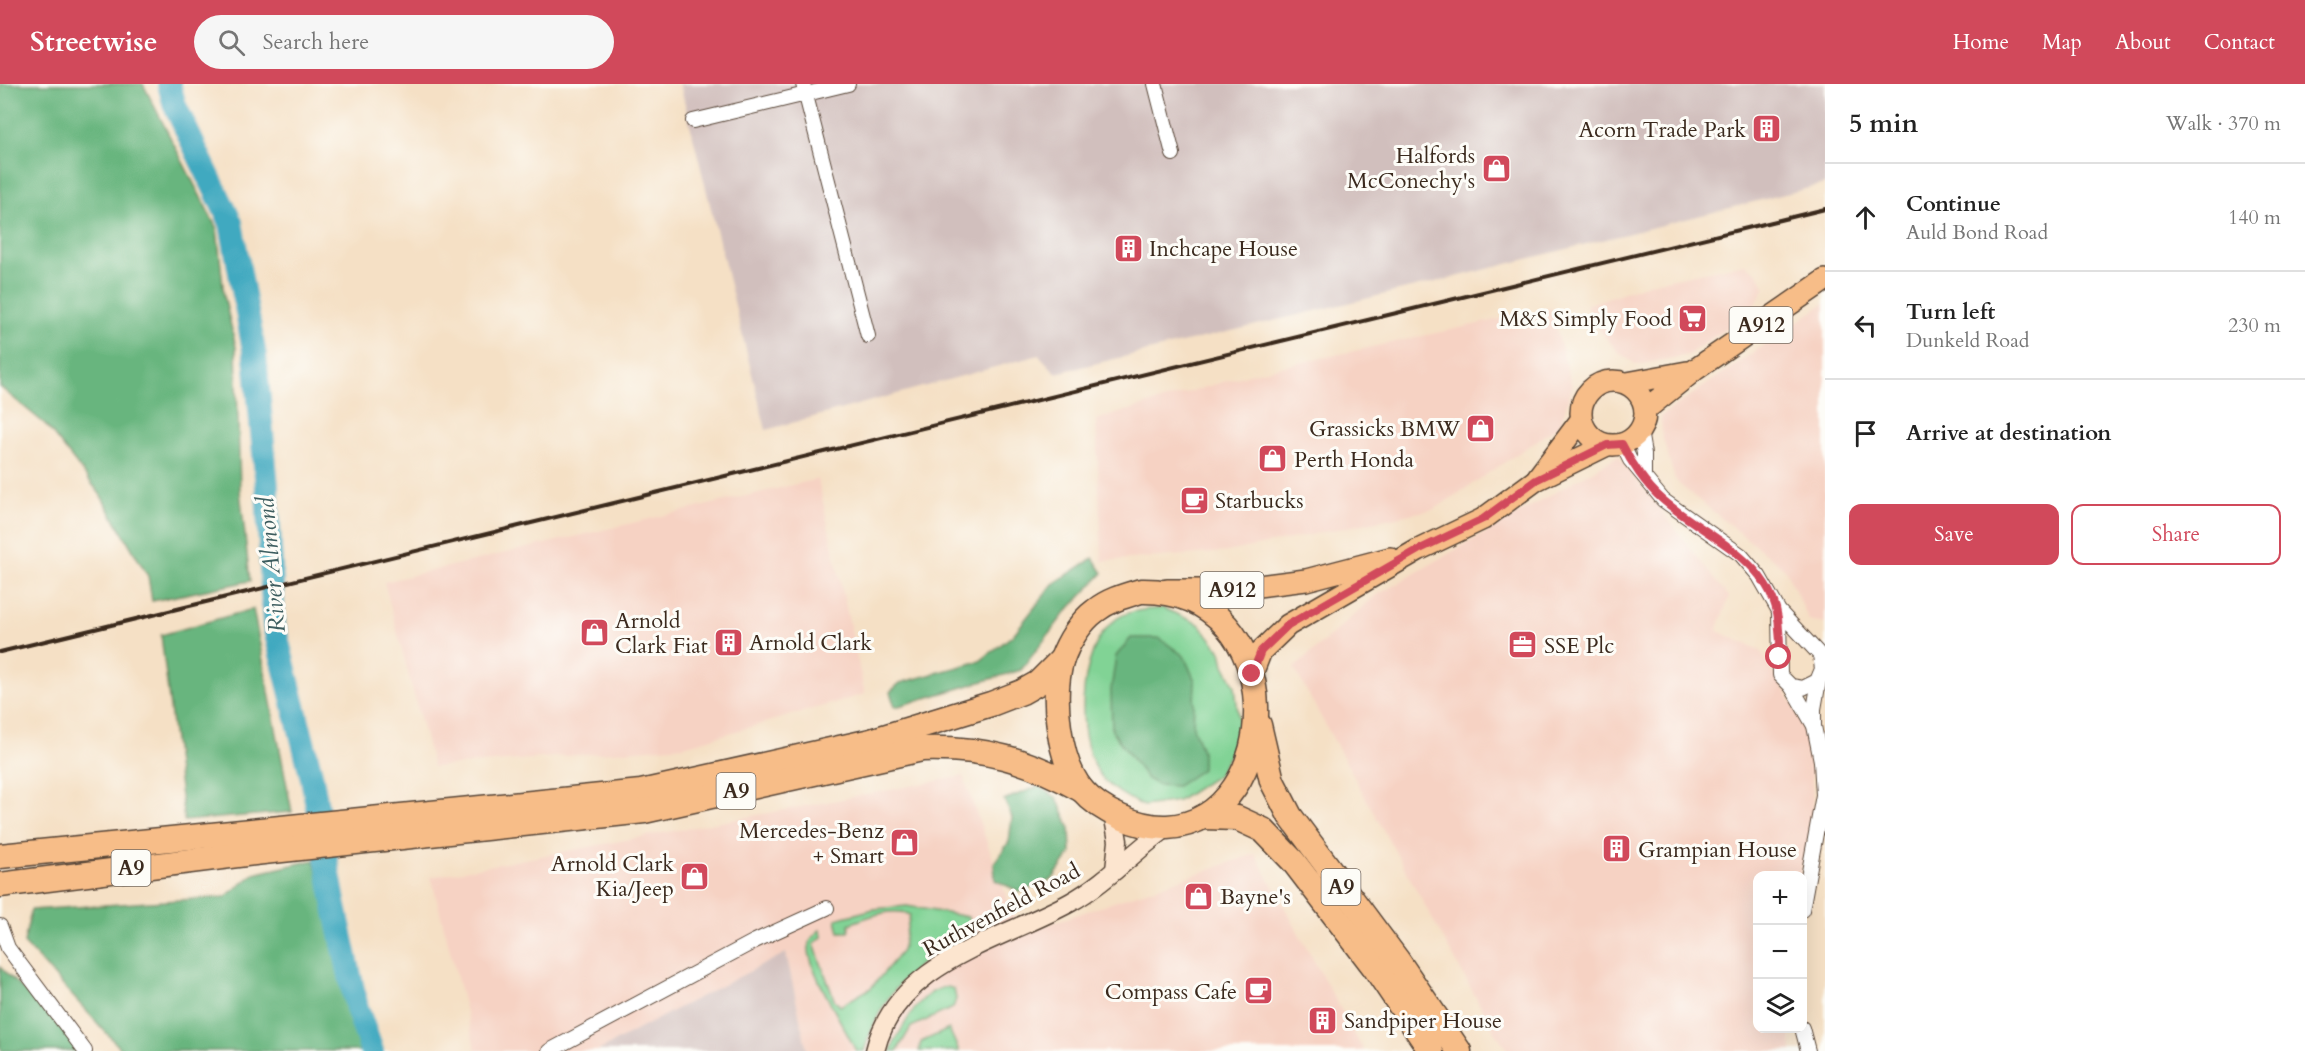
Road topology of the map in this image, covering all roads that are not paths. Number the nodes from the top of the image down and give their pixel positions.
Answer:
1 (848, 84) edge
2 (1155, 84) edge
3 (805, 89) edge
4 (693, 122) dead end
5 (1173, 154) dead end
6 (1825, 280) edge
7 (867, 336) dead end
8 (1696, 369) junction
9 (1627, 383) junction
10 (1645, 410) junction
11 (1581, 420) junction
12 (1640, 431) junction
13 (1615, 444) junction
14 (1644, 475) junction
15 (1536, 480) junction
16 (1418, 550) junction
17 (1158, 591) junction
18 (1779, 611) junction
19 (1809, 644) junction
20 (1780, 655) junction
21 (1062, 659) junction
22 (1252, 674) junction
23 (1820, 675) junction
24 (1791, 686) junction
25 (1256, 708) junction
26 (1814, 726) junction
27 (1082, 790) junction
28 (1113, 813) junction
29 (1204, 817) junction
30 (1168, 827) junction
31 (379, 830) junction
32 (261, 840) junction
33 (0, 856) edge
34 (1115, 870) junction
35 (0, 885) edge
36 (1807, 887) edge
37 (827, 908) dead end
38 (0, 926) edge
39 (1803, 1033) edge
40 (85, 1051) edge
41 (549, 1051) edge
42 (875, 1051) edge
43 (1431, 1051) edge
44 (1459, 1051) edge
45 (1808, 1051) edge

1 - 3 street
2 - 5 street
3 - 4 street
3 - 7 street
6 - 8 main road, A912
8 - 9 main road, A912
8 - 10 main road, A912
9 - 10 main road
9 - 11 main road, A912
10 - 12 main road
11 - 13 main road
11 - 15 main road, A912
12 - 13 main road, A912
12 - 14 street
13 - 14 street
13 - 15 main road, A912
14 - 18 street
15 - 16 main road, A912
16 - 17 main road, A912
16 - 22 main road, A912
17 - 21 highway
17 - 22 highway
18 - 19 street
18 - 20 street
19 - 20 street
19 - 23 street
20 - 24 street
21 - 27 highway
21 - 31 highway, A9
22 - 25 highway
23 - 24 street
23 - 26 street
24 - 26 street
25 - 29 highway
25 - 44 highway, A9
26 - 36 street
27 - 28 highway
27 - 31 highway, A9
28 - 30 highway
28 - 34 street, Ruthvenfield Road
29 - 30 highway
29 - 43 highway, A9
30 - 34 street, Ruthvenfield Road
31 - 32 highway, A9
32 - 33 highway, A9
32 - 35 highway, A9
34 - 42 street, Ruthvenfield Road
37 - 41 street
38 - 40 street
39 - 45 street

